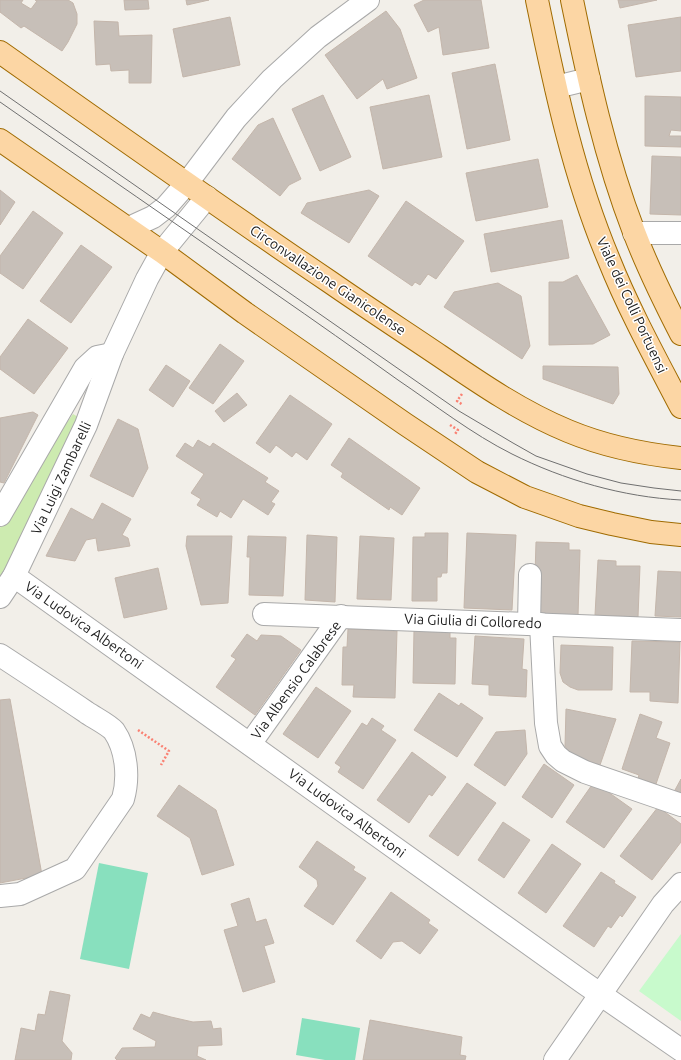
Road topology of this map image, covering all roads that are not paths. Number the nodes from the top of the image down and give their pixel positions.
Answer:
1 (368, 0) edge
2 (537, 0) edge
3 (572, 0) edge
4 (0, 52) edge
5 (588, 79) junction
6 (556, 87) junction
7 (0, 140) edge
8 (187, 184) junction
9 (207, 197) junction
10 (129, 228) junction
11 (634, 233) junction
12 (681, 234) edge
13 (162, 252) junction
14 (681, 334) edge
15 (112, 354) junction
16 (681, 407) edge
17 (681, 458) edge
18 (0, 515) edge
19 (681, 535) edge
20 (530, 575) dead end
21 (14, 576) junction
22 (0, 597) edge
23 (264, 614) dead end
24 (341, 616) junction
25 (535, 624) junction
26 (681, 630) edge
27 (0, 655) edge
28 (250, 744) junction
29 (681, 805) edge
30 (681, 884) edge
31 (0, 896) edge
32 (602, 994) junction
33 (681, 1050) edge
34 (555, 1060) edge

1 - 8 street
2 - 6 main road, Viale dei Colli Portuensi
3 - 5 main road
4 - 8 main road, Circonvallazione Gianicolense
5 - 6 street
5 - 11 main road
6 - 16 main road, Viale dei Colli Portuensi
7 - 10 main road
8 - 9 main road, Circonvallazione Gianicolense
8 - 10 street
9 - 13 street, Via Luigi Zambarelli
9 - 17 main road, Circonvallazione Gianicolense
10 - 13 main road
11 - 12 street
11 - 14 main road
13 - 15 street, Via Luigi Zambarelli
13 - 19 main road
15 - 18 street
15 - 21 street, Via Luigi Zambarelli
20 - 25 street
21 - 22 street, Via Luigi Zambarelli
21 - 28 street, Via Ludovica Albertoni
23 - 24 street, Via Giulia di Colloredo
24 - 25 street, Via Giulia di Colloredo
24 - 28 street, Via Albensio Calabrese
25 - 26 street, Via Giulia di Colloredo
25 - 29 street
27 - 31 street
28 - 32 street, Via Ludovica Albertoni
30 - 32 street
32 - 33 street, Via Ludovica Albertoni
32 - 34 street

